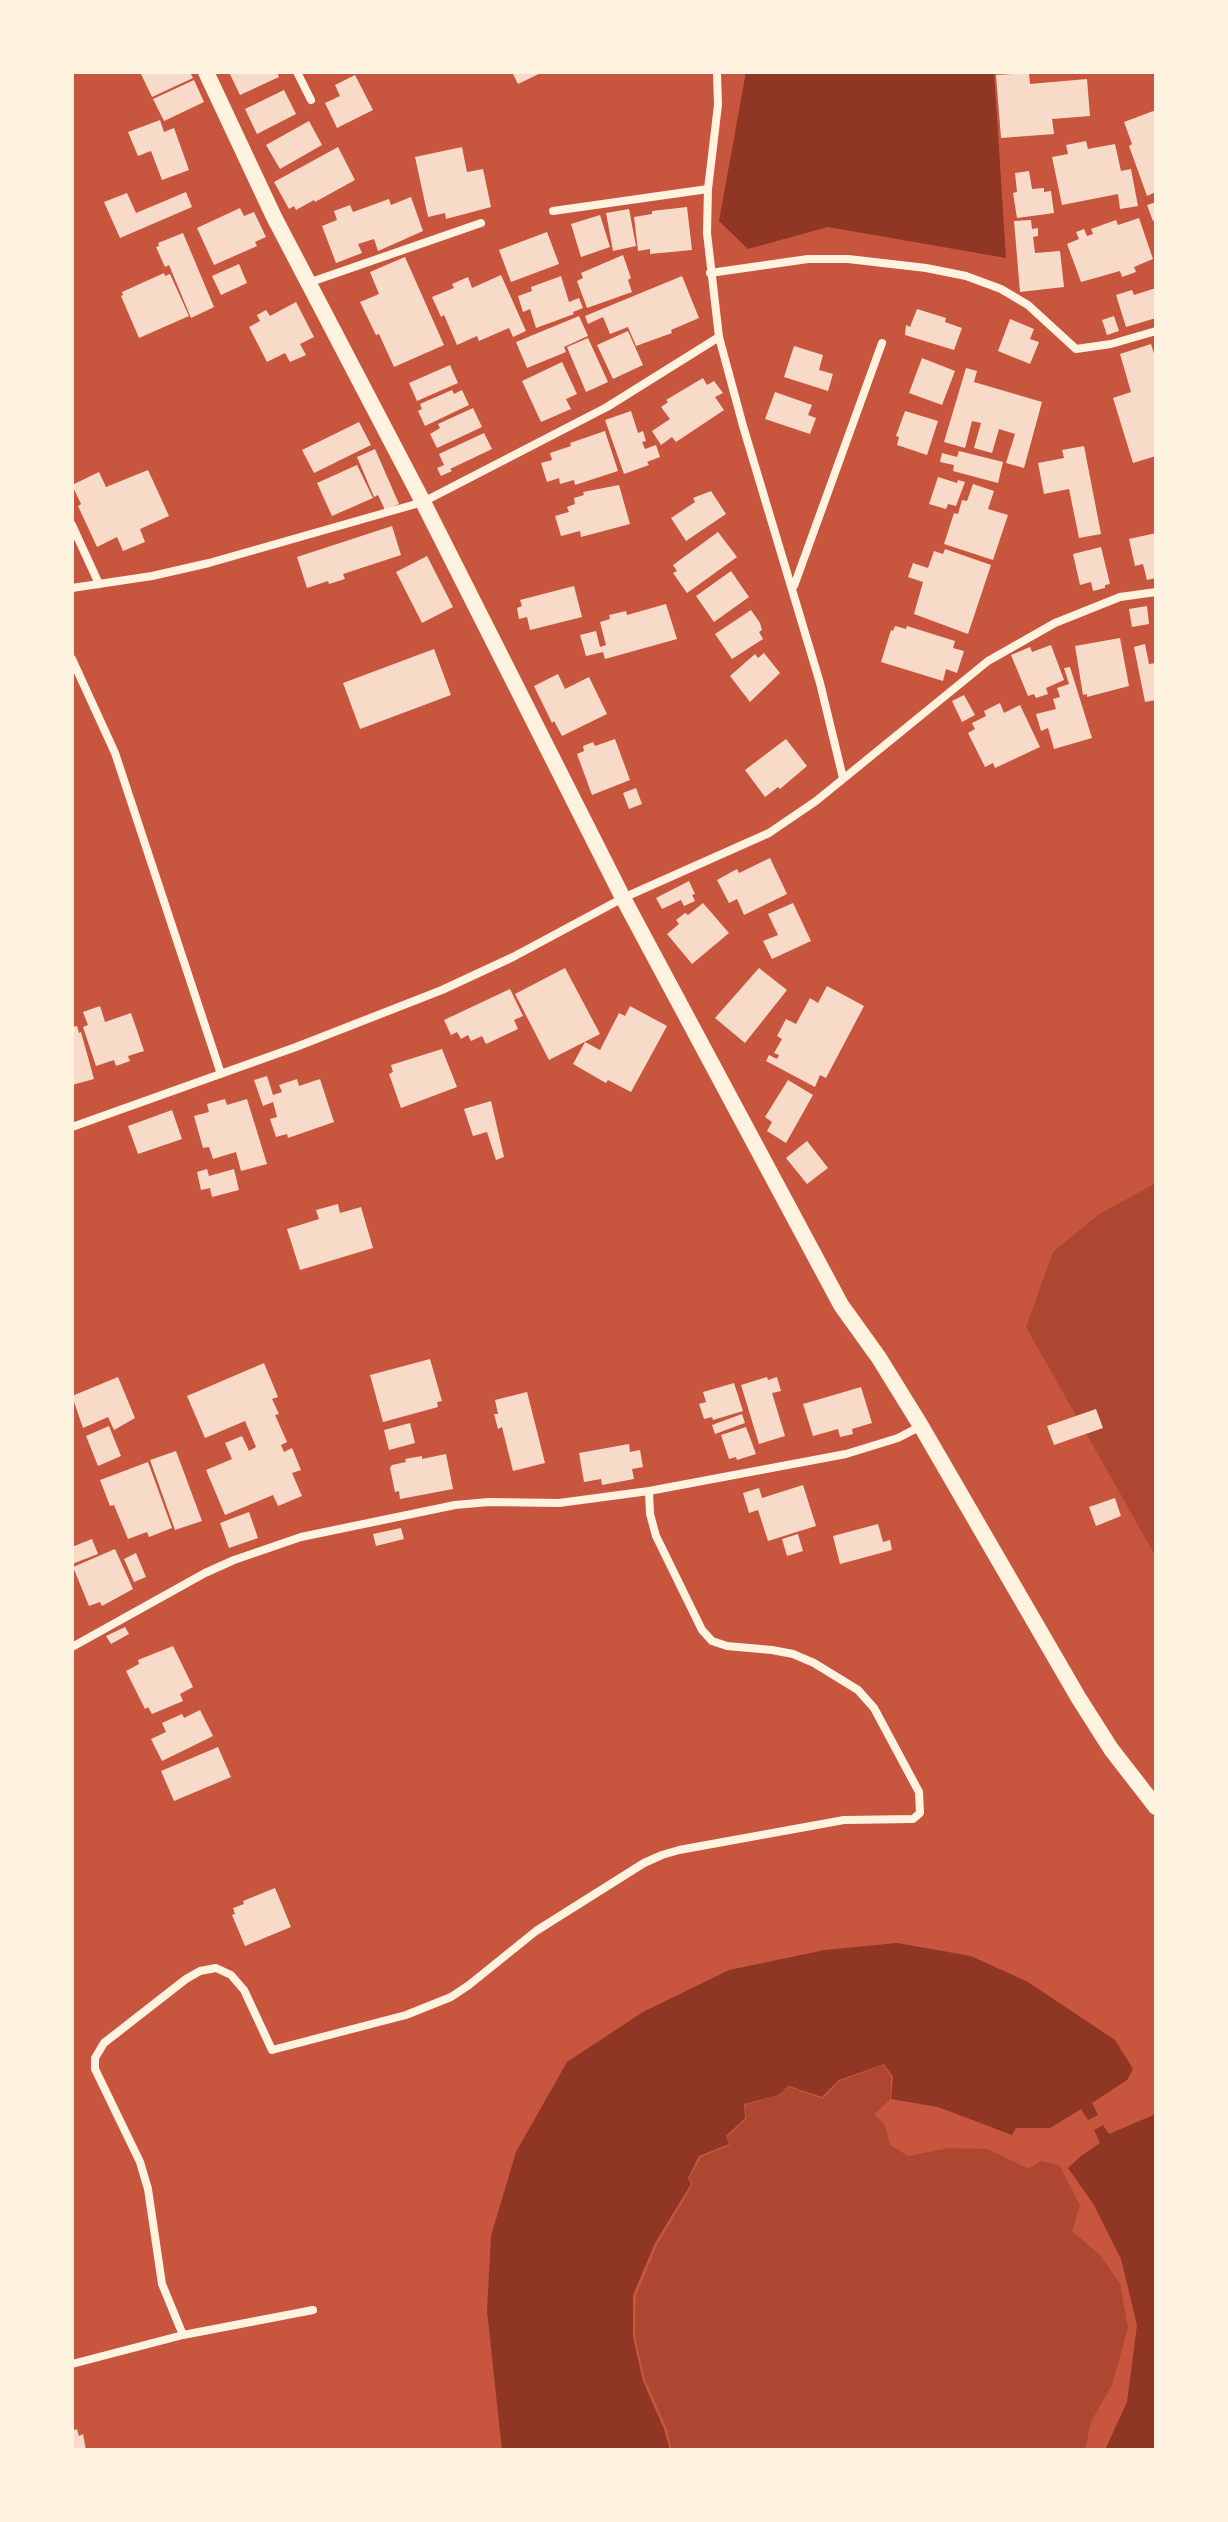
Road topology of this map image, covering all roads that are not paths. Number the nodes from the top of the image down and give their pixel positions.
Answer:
1 (206, 72) edge
2 (297, 72) edge
3 (717, 72) edge
4 (311, 100) dead end
5 (708, 189) junction
6 (553, 211) dead end
7 (481, 223) dead end
8 (710, 273) junction
9 (308, 283) junction
10 (1156, 331) edge
11 (719, 337) junction
12 (882, 343) dead end
13 (423, 502) junction
14 (72, 525) edge
15 (99, 584) junction
16 (72, 588) edge
17 (793, 588) junction
18 (1156, 592) edge
19 (72, 659) edge
20 (843, 778) junction
21 (623, 898) junction
22 (221, 1074) junction
23 (72, 1127) edge
24 (921, 1426) junction
25 (649, 1491) junction
26 (72, 1647) edge
27 (1156, 1807) edge
28 (313, 2310) dead end
29 (183, 2335) junction
30 (72, 2364) edge

1 - 9 main road
2 - 4 street
3 - 5 street
5 - 6 street
5 - 8 street
7 - 9 street
8 - 10 street
8 - 11 street
9 - 13 main road
11 - 13 street
11 - 17 street
12 - 17 street
13 - 15 street
13 - 21 main road
14 - 15 street
15 - 16 street
17 - 20 street
18 - 20 street
19 - 22 street
20 - 21 street
21 - 22 street
21 - 24 main road
22 - 23 street
24 - 25 street
24 - 27 main road
25 - 26 street
25 - 29 street
28 - 29 street
29 - 30 street

